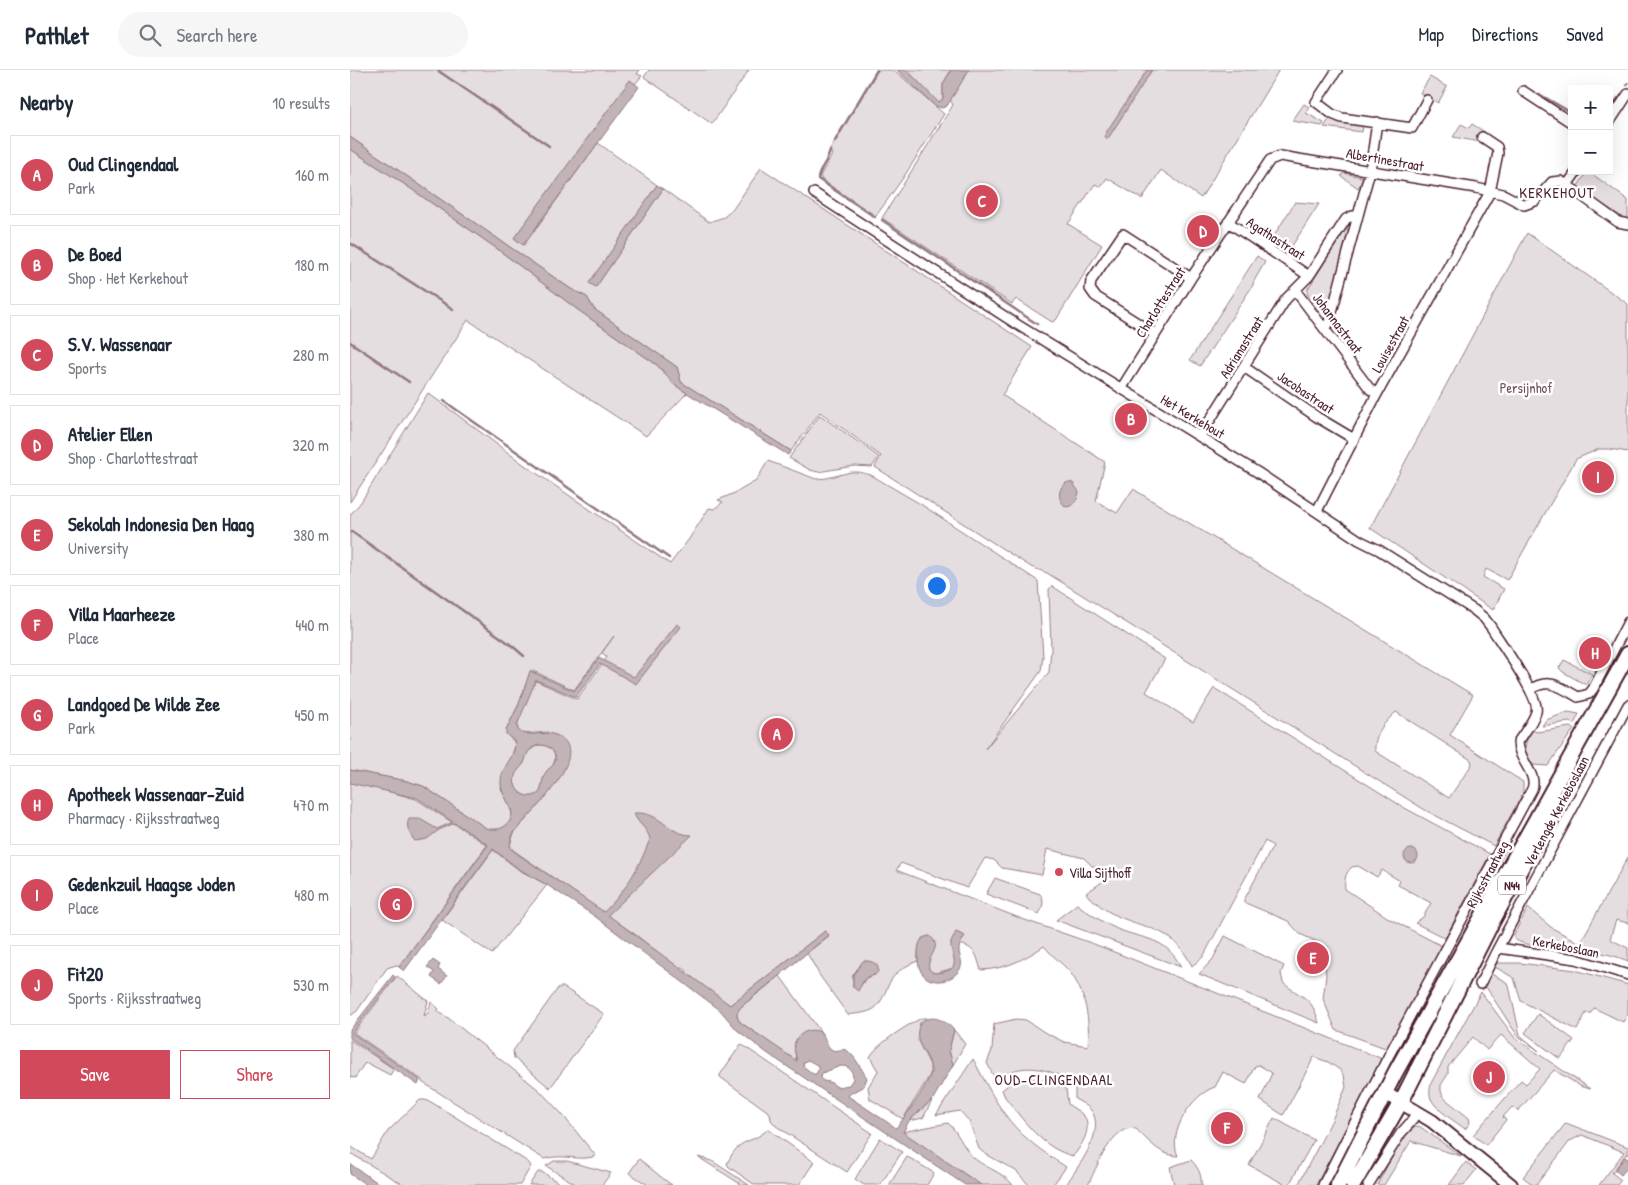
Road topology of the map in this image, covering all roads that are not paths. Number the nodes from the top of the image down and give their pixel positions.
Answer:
1 (1337, 70) edge
2 (1523, 91) dead end
3 (1628, 94) edge
4 (1427, 100) dead end
5 (1613, 117) edge
6 (1568, 120) edge
7 (1377, 122) junction
8 (1482, 137) dead end
9 (1275, 157) joint
10 (1370, 170) junction
11 (1574, 175) edge
12 (1567, 185) junction
13 (1490, 192) junction
14 (814, 193) dead end
15 (1358, 216) junction
16 (1228, 222) junction
17 (1628, 224) edge
18 (1309, 276) junction
19 (1191, 278) junction
20 (1295, 290) junction
21 (1324, 327) junction
22 (1155, 334) junction
23 (1244, 367) junction
24 (1121, 389) junction
25 (1377, 394) junction
26 (1200, 436) junction
27 (1354, 438) junction
28 (1316, 511) junction
29 (1628, 622) edge
30 (1628, 654) edge
31 (1628, 672) edge
32 (1530, 690) junction
33 (1628, 704) edge
34 (1498, 948) junction
35 (1628, 975) edge
36 (1480, 984) dead end
37 (1385, 1093) junction
38 (1401, 1102) junction
39 (1417, 1112) junction
40 (1323, 1185) edge
41 (1338, 1185) edge
42 (1353, 1185) edge
43 (1368, 1185) edge
44 (1511, 1185) edge

1 - 7 street
2 - 6 street
3 - 5 street
4 - 7 street
7 - 10 street
8 - 13 street, Louisestraat
9 - 10 street, Albertinestraat
9 - 16 street, Charlottestraat
10 - 13 street, Albertinestraat
10 - 15 street
11 - 12 street
12 - 13 street, Albertinestraat
12 - 17 street
13 - 25 street, Louisestraat
14 - 24 street, Het Kerkehout
15 - 18 street, Adrianastraat
15 - 21 street
16 - 18 street, Agathastraat
16 - 19 street, Charlottestraat
18 - 20 street, Adrianastraat
19 - 22 street, Charlottestraat
19 - 22 street
20 - 21 street, Johannastraat
20 - 23 street, Adrianastraat
21 - 25 street, Johannastraat
22 - 24 street, Charlottestraat
23 - 26 street, Adrianastraat
23 - 27 street, Jacobastraat
24 - 26 street, Het Kerkehout
25 - 27 street, Louisestraat
26 - 28 street, Het Kerkehout
27 - 28 street, Louisestraat
28 - 32 street, Het Kerkehout
29 - 32 street
30 - 37 main road, Rijksstraatweg / N44
31 - 38 main road, Rijksstraatweg / N44
32 - 40 street, Rijksstraatweg
33 - 34 street, Verlengde Kerkeboslaan
34 - 35 street, Kerkeboslaan
34 - 36 street, Verlengde Kerkeboslaan
37 - 38 street
37 - 41 main road, Rijksstraatweg / N44
38 - 39 street
38 - 42 main road, Rijksstraatweg / N44
39 - 43 street
39 - 44 street

